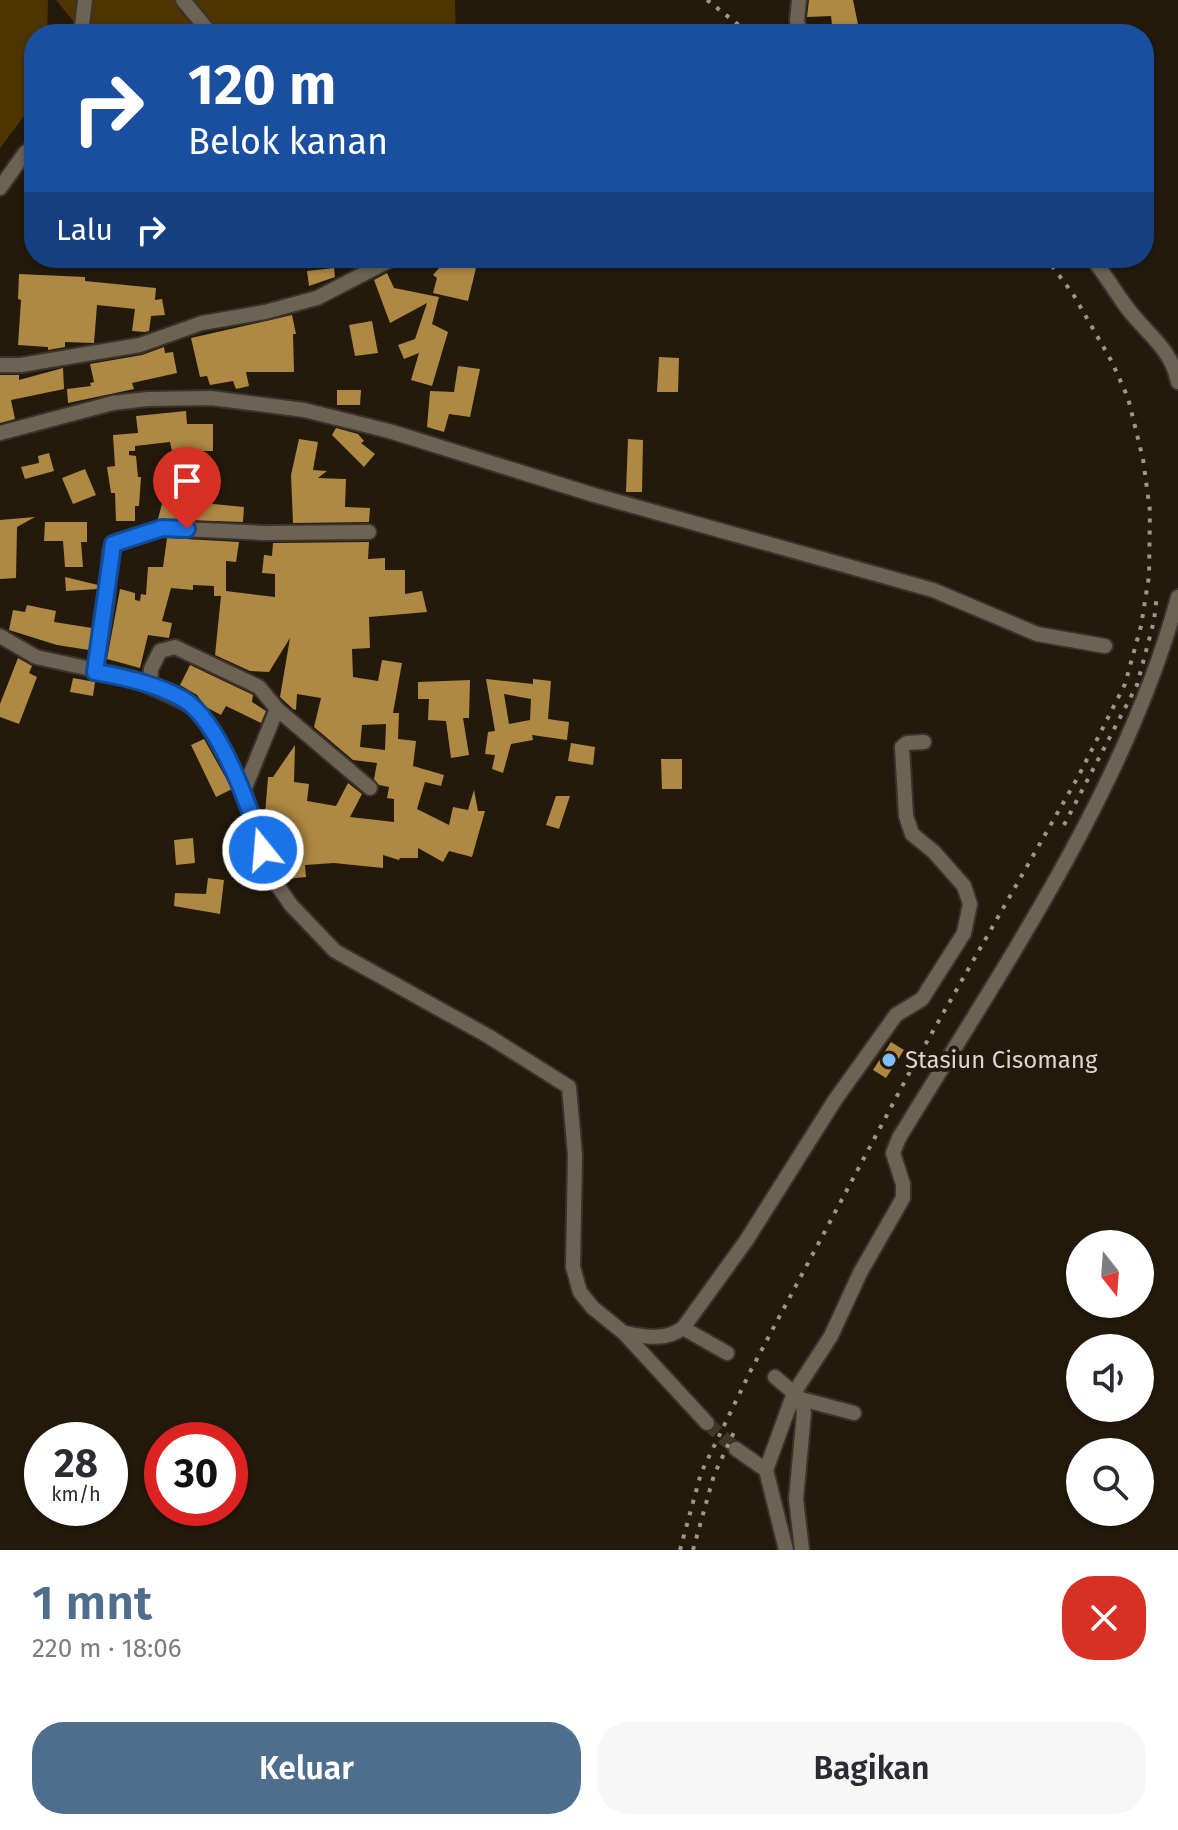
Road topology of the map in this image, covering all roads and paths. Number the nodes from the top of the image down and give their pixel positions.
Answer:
1 (85, 0) edge
2 (183, 0) edge
3 (799, 0) edge
4 (82, 24) edge
5 (203, 24) edge
6 (798, 24) edge
7 (24, 154) edge
8 (0, 188) edge
9 (375, 268) edge
10 (1099, 268) edge
11 (0, 365) edge
12 (1178, 382) edge
13 (0, 433) edge
14 (369, 532) dead end
15 (1178, 597) edge
16 (1174, 634) edge
17 (0, 636) edge
18 (1105, 646) dead end
19 (95, 672) junction
20 (150, 686) junction
21 (277, 709) junction
22 (924, 742) dead end
23 (370, 788) dead end
24 (244, 790) junction
25 (683, 1328) junction
26 (624, 1333) junction
27 (727, 1353) dead end
28 (775, 1377) dead end
29 (798, 1396) junction
30 (854, 1413) dead end
31 (707, 1423) tunnel mouth
32 (736, 1449) tunnel mouth
33 (766, 1470) junction
34 (797, 1507) junction
35 (780, 1522) junction
36 (786, 1550) edge
37 (802, 1550) edge

1 - 4 street
2 - 5 street
3 - 6 street
7 - 8 street
9 - 11 street
10 - 12 street
13 - 18 street
14 - 19 street
15 - 16 street
16 - 29 street
17 - 19 street
19 - 20 street
20 - 21 street
20 - 24 street
21 - 23 street
21 - 24 street
22 - 25 street
24 - 26 street
25 - 26 street
25 - 27 street
26 - 31 street
28 - 29 street
29 - 30 street
29 - 33 street
29 - 34 street
32 - 33 street
33 - 35 street
34 - 35 street
34 - 37 street
35 - 36 street

